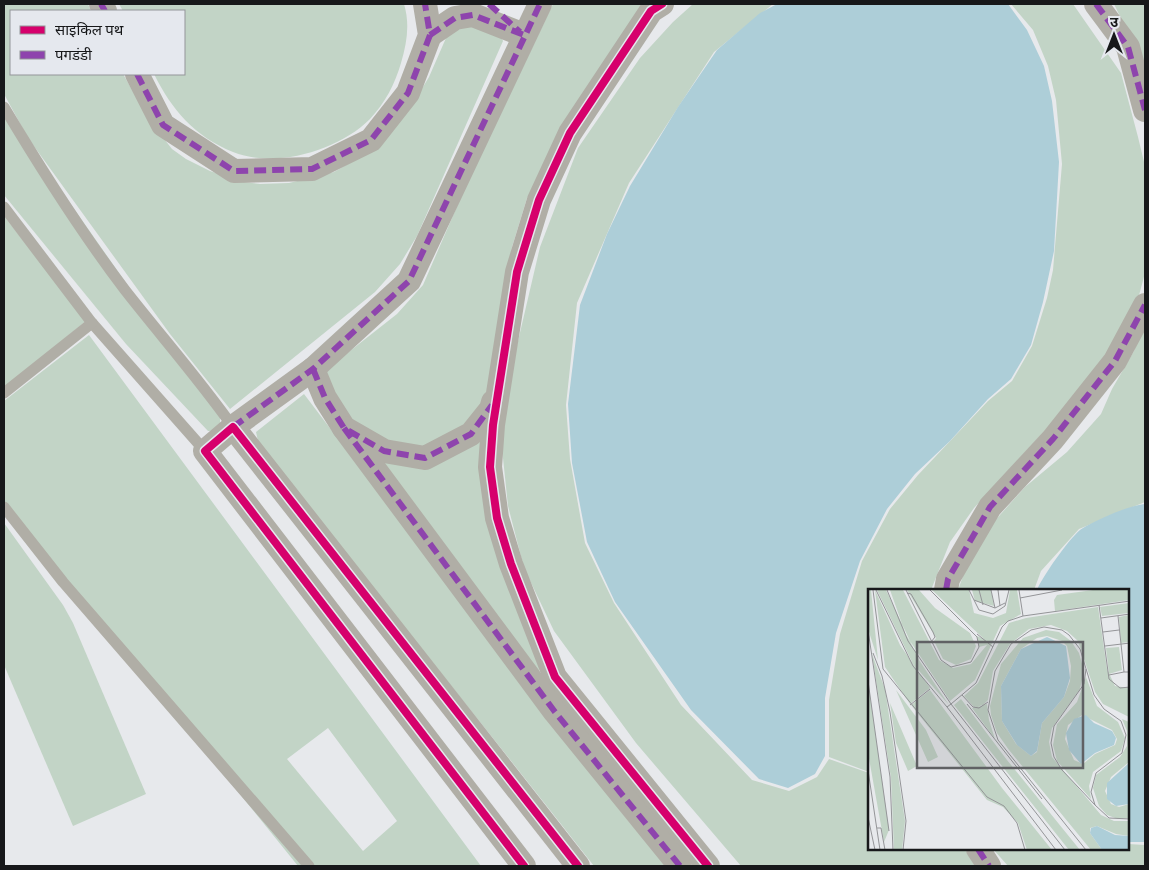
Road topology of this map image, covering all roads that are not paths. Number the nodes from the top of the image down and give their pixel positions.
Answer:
1 (425, 4) edge
2 (489, 4) edge
3 (540, 4) edge
4 (662, 4) edge
5 (1096, 4) edge
6 (430, 35) junction
7 (524, 35) junction
8 (138, 75) edge
9 (4, 107) edge
10 (1145, 110) edge
11 (4, 207) edge
12 (1145, 305) edge
13 (92, 323) junction
14 (313, 369) junction
15 (501, 377) junction
16 (4, 393) edge
17 (233, 427) junction
18 (344, 428) junction
19 (204, 451) junction
20 (4, 507) edge
21 (946, 589) edge
22 (979, 850) edge
23 (309, 866) edge
24 (524, 866) edge
25 (578, 866) edge
26 (680, 866) edge
27 (708, 866) edge
28 (989, 866) edge

1 - 6 street
2 - 7 street
3 - 7 street
4 - 15 street
5 - 10 street
6 - 7 street
6 - 8 street
7 - 14 street
9 - 17 lane
11 - 13 lane
12 - 21 street
13 - 16 lane
13 - 19 lane
14 - 17 street
14 - 18 street
15 - 18 street
15 - 27 street
17 - 19 street
17 - 25 street
18 - 26 street
19 - 24 street
20 - 23 lane
22 - 28 street

